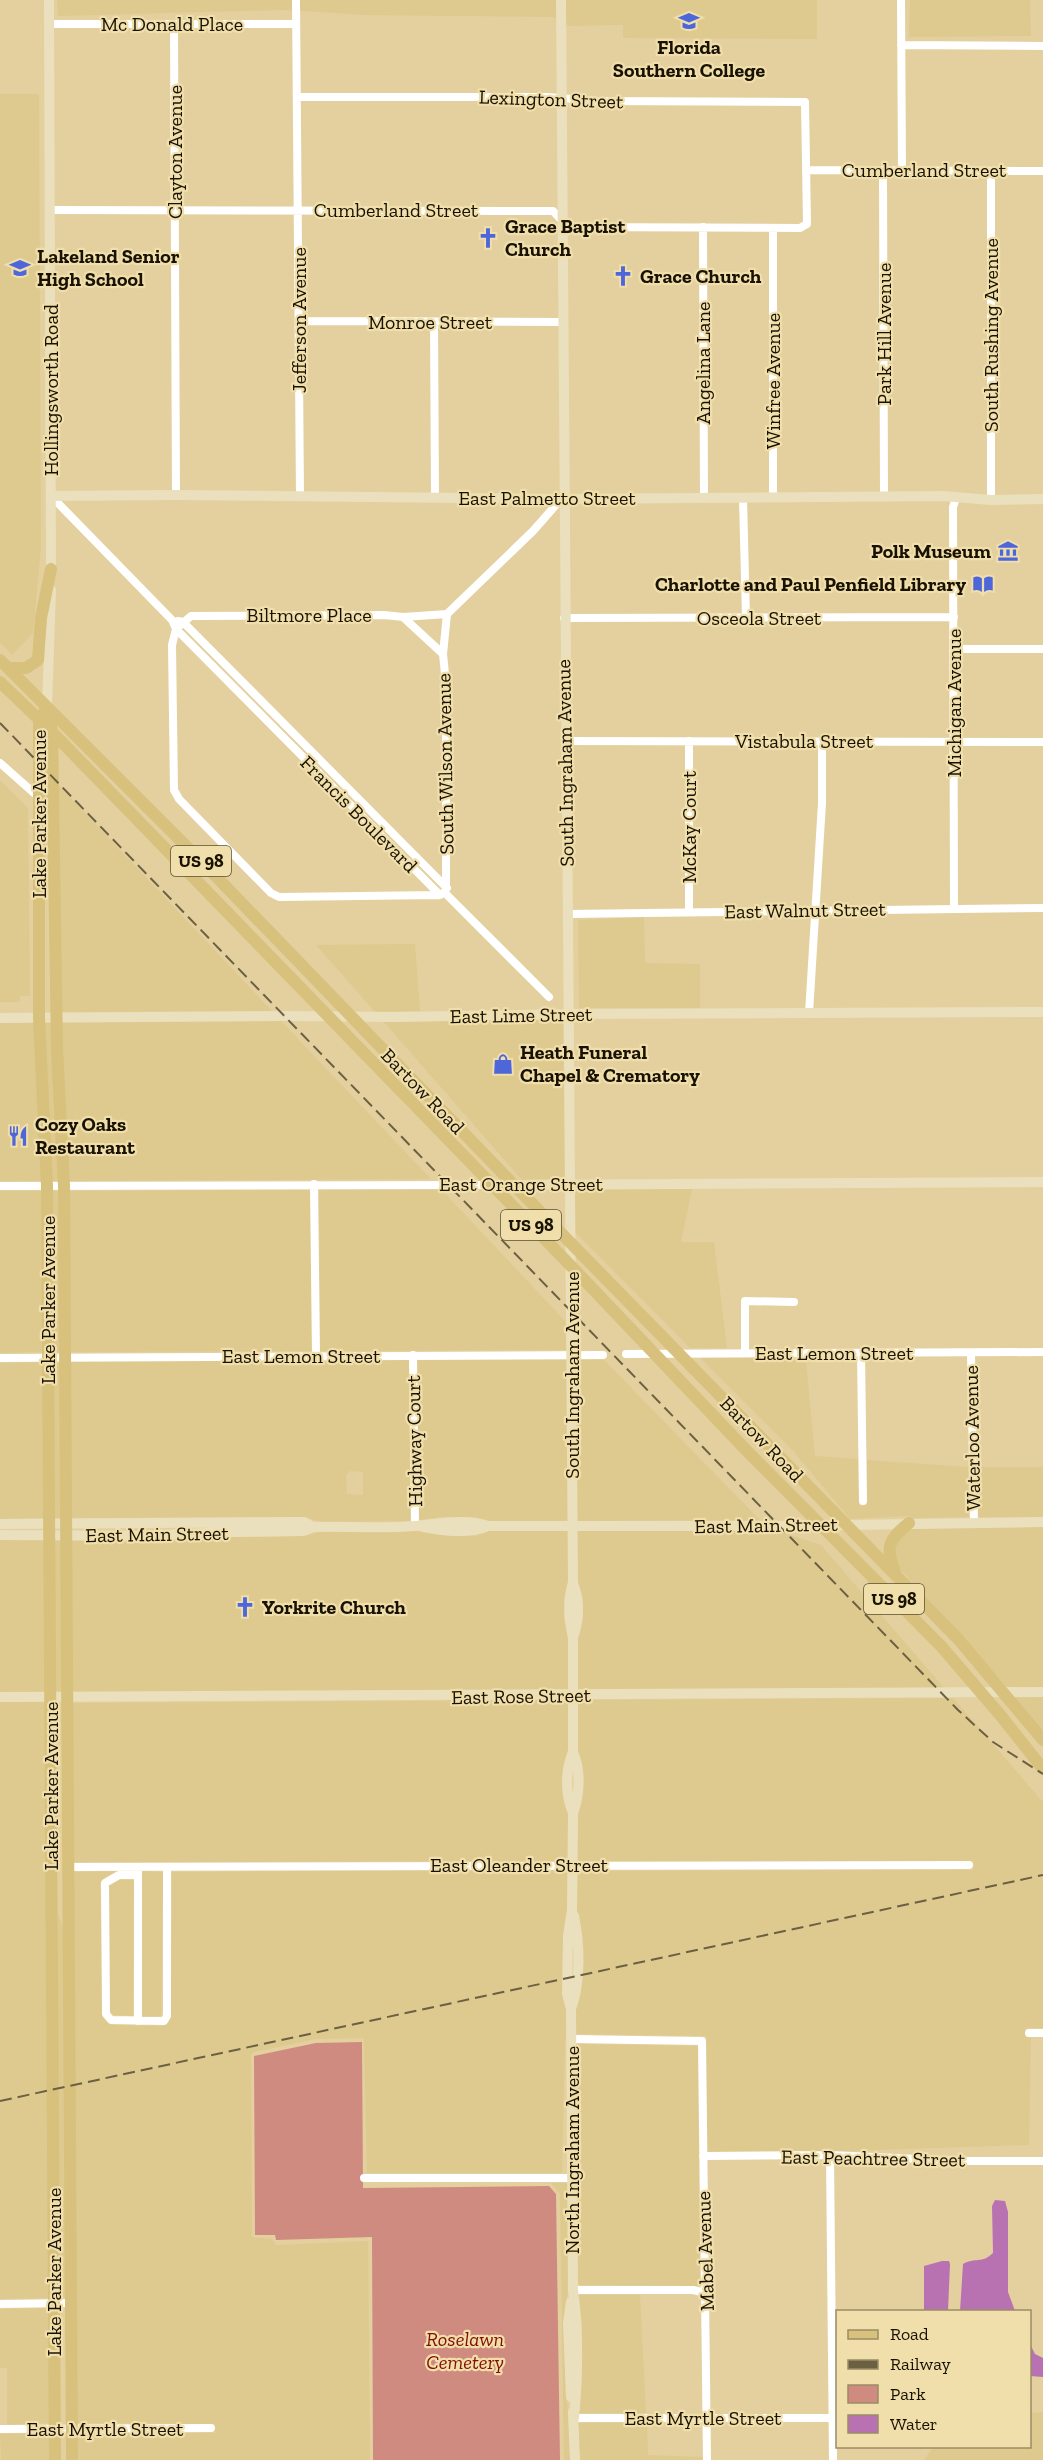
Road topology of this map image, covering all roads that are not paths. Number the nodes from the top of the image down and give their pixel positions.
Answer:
1 (49, 0) edge
2 (296, 0) edge
3 (561, 0) edge
4 (901, 0) edge
5 (49, 24) junction
6 (296, 24) junction
7 (174, 25) junction
8 (902, 45) junction
9 (1043, 45) edge
10 (298, 97) junction
11 (560, 99) junction
12 (806, 170) junction
13 (883, 170) junction
14 (902, 170) junction
15 (991, 171) junction
16 (1043, 171) edge
17 (50, 210) junction
18 (176, 210) junction
19 (298, 210) junction
20 (561, 219) junction
21 (703, 227) junction
22 (773, 228) junction
23 (299, 321) junction
24 (434, 322) junction
25 (561, 322) junction
26 (176, 495) junction
27 (51, 496) junction
28 (300, 497) junction
29 (435, 497) junction
30 (884, 497) junction
31 (562, 498) junction
32 (704, 498) junction
33 (743, 498) junction
34 (773, 498) junction
35 (956, 498) junction
36 (1043, 499) edge
37 (991, 500) junction
38 (51, 569) junction
39 (447, 614) junction
40 (403, 617) junction
41 (954, 617) junction
42 (564, 618) junction
43 (746, 618) junction
44 (172, 620) junction
45 (183, 621) junction
46 (176, 629) junction
47 (954, 649) junction
48 (1043, 649) edge
49 (442, 654) junction
50 (4, 664) edge
51 (0, 682) edge
52 (47, 707) junction
53 (271, 710) junction
54 (263, 717) junction
55 (39, 721) junction
56 (52, 732) junction
57 (565, 741) junction
58 (690, 741) junction
59 (822, 741) junction
60 (953, 741) junction
61 (1043, 742) edge
62 (0, 764) edge
63 (38, 797) junction
64 (358, 798) junction
65 (351, 805) junction
66 (52, 809) junction
67 (225, 848) junction
68 (206, 866) junction
69 (194, 878) junction
70 (443, 892) junction
71 (1043, 908) edge
72 (954, 909) junction
73 (815, 910) junction
74 (689, 912) junction
75 (567, 914) junction
76 (549, 997) dead end
77 (808, 1012) junction
78 (1043, 1012) edge
79 (568, 1014) junction
80 (329, 1016) junction
81 (39, 1017) junction
82 (56, 1017) junction
83 (353, 1017) junction
84 (0, 1018) edge
85 (1043, 1182) edge
86 (314, 1184) junction
87 (569, 1184) junction
88 (491, 1185) junction
89 (514, 1185) junction
90 (0, 1186) edge
91 (47, 1186) junction
92 (64, 1186) junction
93 (570, 1241) junction
94 (572, 1266) junction
95 (794, 1302) dead end
96 (1043, 1352) edge
97 (679, 1353) junction
98 (745, 1353) junction
99 (861, 1353) junction
100 (971, 1353) junction
101 (626, 1354) dead end
102 (656, 1354) junction
103 (413, 1355) junction
104 (572, 1355) junction
105 (603, 1355) dead end
106 (316, 1356) junction
107 (48, 1357) junction
108 (65, 1357) junction
109 (0, 1358) edge
110 (863, 1501) dead end
111 (974, 1522) junction
112 (1043, 1522) edge
113 (909, 1523) junction
114 (0, 1524) edge
115 (819, 1524) junction
116 (844, 1524) junction
117 (415, 1526) junction
118 (572, 1526) junction
119 (49, 1529) junction
120 (66, 1529) junction
121 (0, 1535) edge
122 (898, 1578) junction
123 (1043, 1692) edge
124 (573, 1695) junction
125 (0, 1697) edge
126 (51, 1697) junction
127 (67, 1698) junction
128 (1043, 1740) edge
129 (1043, 1769) edge
130 (51, 1798) junction
131 (969, 1865) dead end
132 (573, 1866) junction
133 (69, 1867) junction
134 (167, 1867) junction
135 (52, 1868) junction
136 (138, 1871) junction
137 (69, 1929) junction
138 (138, 2021) junction
139 (1029, 2033) dead end
140 (1043, 2033) edge
141 (571, 2039) junction
142 (830, 2155) junction
143 (703, 2157) junction
144 (1043, 2161) edge
145 (364, 2178) dead end
146 (572, 2178) junction
147 (573, 2290) junction
148 (706, 2293) junction
149 (54, 2303) junction
150 (71, 2303) junction
151 (0, 2304) edge
152 (574, 2418) junction
153 (706, 2418) junction
154 (831, 2418) junction
155 (55, 2428) junction
156 (72, 2428) junction
157 (211, 2428) dead end
158 (0, 2429) edge
159 (55, 2460) edge
160 (72, 2460) edge
161 (575, 2460) edge
162 (707, 2460) edge
163 (833, 2460) edge

1 - 5 street, Hollingsworth Road
2 - 6 street, Jefferson Avenue
3 - 11 street, South Ingraham Avenue
4 - 8 street
5 - 7 street, Mc Donald Place
5 - 17 street, Hollingsworth Road
6 - 7 street, Mc Donald Place
6 - 10 street, Jefferson Avenue
7 - 18 street, Clayton Avenue
8 - 9 street
8 - 14 street
10 - 11 street, Lexington Street
10 - 19 street, Jefferson Avenue
11 - 12 street, Lexington Street
11 - 20 street, South Ingraham Avenue
12 - 13 street, Cumberland Street
12 - 22 street, Cumberland Street
13 - 14 street, Cumberland Street
13 - 30 street, Park Hill Avenue
14 - 15 street, Cumberland Street
15 - 16 street, Cumberland Street
15 - 37 street, South Rushing Avenue
17 - 18 street, Cumberland Street
17 - 27 street, Hollingsworth Road
18 - 19 street, Cumberland Street
18 - 26 street, Clayton Avenue
19 - 20 street, Cumberland Street
19 - 23 street, Jefferson Avenue
20 - 21 street, Cumberland Street
20 - 25 street, South Ingraham Avenue
21 - 22 street, Cumberland Street
21 - 32 street, Angelina Lane
22 - 34 street, Winfree Avenue
23 - 24 street, Monroe Street
23 - 28 street, Jefferson Avenue
24 - 25 street, Monroe Street
24 - 29 street
25 - 31 street, South Ingraham Avenue
26 - 27 street, East Palmetto Street
26 - 28 street, East Palmetto Street
27 - 38 street, Hollingsworth Road
27 - 44 street, Francis Boulevard
28 - 29 street, East Palmetto Street
29 - 31 street, East Palmetto Street
30 - 34 street, East Palmetto Street
30 - 35 street, East Palmetto Street
31 - 32 street, East Palmetto Street
31 - 39 street
31 - 42 street, South Ingraham Avenue
32 - 33 street, East Palmetto Street
33 - 34 street, East Palmetto Street
33 - 43 street
35 - 37 street, East Palmetto Street
35 - 41 street, Michigan Avenue
36 - 37 street, East Palmetto Street
38 - 50 main road
38 - 52 street, Hollingsworth Road
39 - 40 street, Biltmore Place
39 - 49 street
40 - 45 street, Biltmore Place
40 - 49 street, South Wilson Avenue
41 - 43 street, Osceola Street
41 - 47 street, Michigan Avenue
42 - 43 street, Osceola Street
42 - 57 street, South Ingraham Avenue
44 - 45 street
44 - 46 street, Francis Boulevard
45 - 46 street
45 - 53 street, Francis Boulevard
46 - 54 street, Francis Boulevard
46 - 67 street
47 - 48 street
47 - 60 street, Michigan Avenue
49 - 70 street, South Wilson Avenue
50 - 52 main road, Bartow Road / US 98
51 - 55 main road, Bartow Road / US 98
52 - 55 main road, Lake Parker Avenue
52 - 56 main road, Lake Parker Avenue
52 - 68 main road, Bartow Road / US 98
53 - 54 street
53 - 64 street, Francis Boulevard
54 - 65 street, Francis Boulevard
55 - 56 main road, Bartow Road / US 98
55 - 63 main road, Lake Parker Avenue
56 - 66 main road, Lake Parker Avenue
56 - 69 main road, Bartow Road / US 98
57 - 58 street, Vistabula Street
57 - 75 street, South Ingraham Avenue
58 - 59 street, Vistabula Street
58 - 74 street, McKay Court
59 - 60 street, Vistabula Street
59 - 73 street
60 - 61 street, Vistabula Street
60 - 72 street, Michigan Avenue
62 - 63 street
63 - 66 street
63 - 81 main road, Lake Parker Avenue
64 - 65 street
64 - 70 street, Francis Boulevard
65 - 70 street, Francis Boulevard
66 - 82 main road, Lake Parker Avenue
67 - 68 street
67 - 70 street
68 - 69 street
68 - 83 main road, Bartow Road / US 98
69 - 80 main road, Bartow Road / US 98
70 - 76 street, Francis Boulevard
71 - 72 street, East Walnut Street
72 - 73 street, East Walnut Street
73 - 74 street, East Walnut Street
73 - 77 street
74 - 75 street, East Walnut Street
75 - 79 street, South Ingraham Avenue
77 - 78 street, East Lime Street
77 - 79 street, East Lime Street
79 - 83 street, East Lime Street
79 - 87 street, South Ingraham Avenue
80 - 82 street, East Lime Street
80 - 83 street, East Lime Street
80 - 88 main road, Bartow Road / US 98
81 - 82 street, East Lime Street
81 - 84 street, East Lime Street
81 - 91 main road, Lake Parker Avenue
82 - 92 main road, Lake Parker Avenue
83 - 89 main road, Bartow Road / US 98
85 - 87 street, East Orange Street
86 - 88 street, East Orange Street
86 - 92 street, East Orange Street
86 - 106 street
87 - 89 street, East Orange Street
87 - 93 street, South Ingraham Avenue
88 - 89 street, East Orange Street
88 - 94 main road, Bartow Road / US 98
89 - 93 main road, Bartow Road / US 98
90 - 91 street, East Orange Street
91 - 92 street, East Orange Street
91 - 107 main road, Lake Parker Avenue
92 - 108 main road, Lake Parker Avenue
93 - 94 street, South Ingraham Avenue
93 - 97 main road, Bartow Road / US 98
94 - 102 main road, Bartow Road / US 98
94 - 104 street, South Ingraham Avenue
95 - 98 street
96 - 100 street, East Lemon Street
97 - 98 street, East Lemon Street
97 - 102 street, East Lemon Street
97 - 116 main road, Bartow Road / US 98
98 - 99 street, East Lemon Street
99 - 100 street, East Lemon Street
99 - 110 street
100 - 111 street, Waterloo Avenue
101 - 102 street, East Lemon Street
102 - 115 main road, Bartow Road / US 98
103 - 104 street, East Lemon Street
103 - 106 street, East Lemon Street
103 - 117 street, Highway Court
104 - 105 street, East Lemon Street
104 - 118 street, South Ingraham Avenue
106 - 108 street, East Lemon Street
107 - 108 street, East Lemon Street
107 - 109 street, East Lemon Street
107 - 119 main road, Lake Parker Avenue
108 - 120 main road, Lake Parker Avenue
111 - 112 street, East Main Street
111 - 113 street, East Main Street
113 - 116 street, East Main Street
113 - 122 main road
114 - 119 street, East Main Street
115 - 116 street, East Main Street
115 - 118 street, East Main Street
115 - 129 main road, US 98
116 - 122 main road, US 98
117 - 118 street, East Main Street
117 - 120 street, East Main Street
118 - 124 street, North Ingraham Avenue
119 - 120 street, East Main Street
119 - 121 street, East Main Street
119 - 126 main road, Lake Parker Avenue
120 - 127 main road, Lake Parker Avenue
122 - 128 main road, US 98
123 - 124 street, East Rose Street
124 - 127 street, East Rose Street
124 - 132 street, North Ingraham Avenue
125 - 126 street, East Rose Street
126 - 127 street, East Rose Street
126 - 130 main road, Lake Parker Avenue
127 - 133 main road, Lake Parker Avenue
130 - 133 main road
130 - 135 main road, Lake Parker Avenue
131 - 132 street, East Oleander Street
132 - 134 street, East Oleander Street
132 - 141 street, North Ingraham Avenue
133 - 136 street, East Oleander Street
133 - 137 main road, Lake Parker Avenue
134 - 136 street, East Oleander Street
134 - 138 street
135 - 137 main road
135 - 149 main road, Lake Parker Avenue
136 - 138 street
136 - 138 street
137 - 150 main road, Lake Parker Avenue
139 - 140 street
141 - 143 street, Mabel Avenue
141 - 146 street, North Ingraham Avenue
142 - 143 street, East Peachtree Street
142 - 144 street, East Peachtree Street
142 - 154 street
143 - 148 street, Mabel Avenue
145 - 146 street
146 - 147 street, North Ingraham Avenue
147 - 148 street
147 - 152 street, North Ingraham Avenue
148 - 153 street, Mabel Avenue
149 - 150 street
149 - 151 street
149 - 155 main road, Lake Parker Avenue
150 - 156 main road, Lake Parker Avenue
152 - 153 street, East Myrtle Street
152 - 161 street, North Ingraham Avenue
153 - 154 street, East Myrtle Street
153 - 162 street, Mabel Avenue
154 - 163 street
155 - 156 street, East Myrtle Street
155 - 158 street, East Myrtle Street
155 - 159 main road, Lake Parker Avenue
156 - 157 street, East Myrtle Street
156 - 160 main road, Lake Parker Avenue

